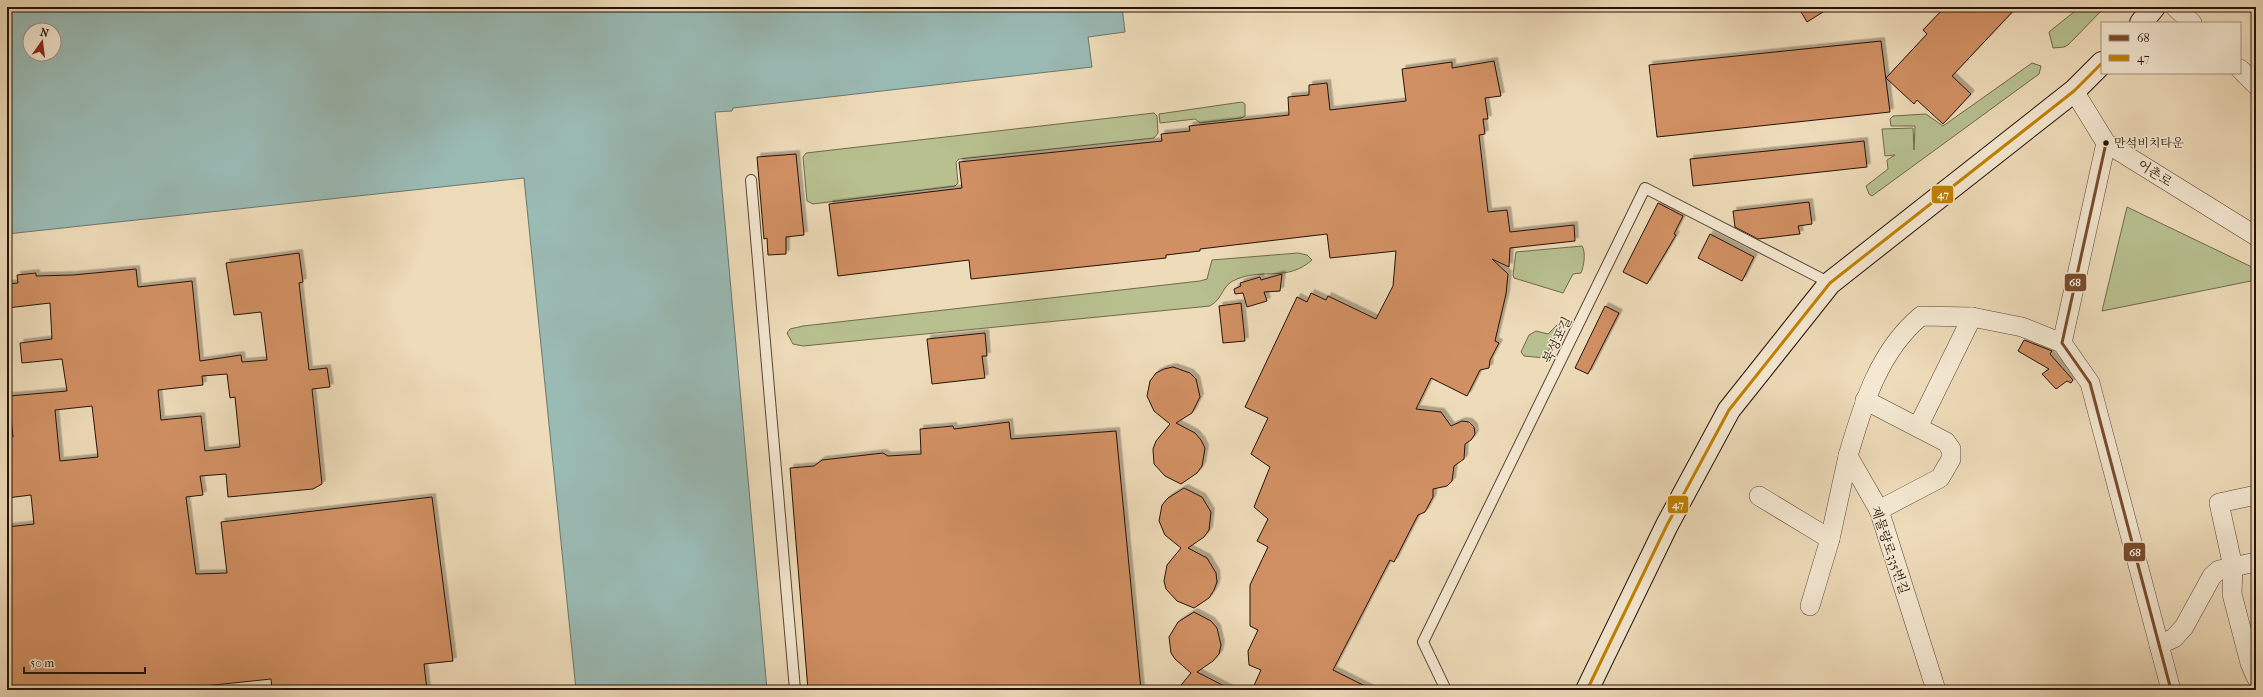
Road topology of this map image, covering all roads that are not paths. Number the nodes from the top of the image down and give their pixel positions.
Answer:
1 (2154, 7) edge
2 (2175, 7) edge
3 (2142, 22) edge
4 (2191, 22) edge
5 (2101, 64) edge
6 (2241, 70) edge
7 (2256, 85) edge
8 (2074, 91) junction
9 (2106, 143) junction
10 (751, 180) dead end
11 (2256, 236) edge
12 (1830, 283) junction
13 (1972, 317) junction
14 (2062, 343) junction
15 (1865, 400) junction
16 (1918, 427) junction
17 (1848, 456) junction
18 (2256, 494) edge
19 (1759, 496) dead end
20 (1879, 510) junction
21 (1830, 539) junction
22 (2256, 562) edge
23 (2233, 567) junction
24 (1810, 606) dead end
25 (2250, 633) edge
26 (2159, 645) junction
27 (2256, 677) edge
28 (795, 690) edge
29 (1446, 690) edge
30 (1587, 690) edge
31 (1936, 690) edge
32 (2171, 690) edge

1 - 3 main road
2 - 4 street
5 - 8 main road
6 - 7 street
8 - 9 street, 어촌로
8 - 12 main road
9 - 11 street, 어촌로
9 - 14 street
10 - 28 lane
12 - 29 lane, 북성포길
12 - 30 main road
13 - 14 street
13 - 15 street
13 - 16 street
14 - 26 street
15 - 16 street
15 - 17 street
16 - 20 street
17 - 20 street, 제물량로335번길
17 - 21 street
18 - 23 street
19 - 21 street
20 - 31 street, 제물량로335번길
21 - 24 street
22 - 23 street
23 - 25 street
23 - 26 street
25 - 27 street
26 - 32 street

